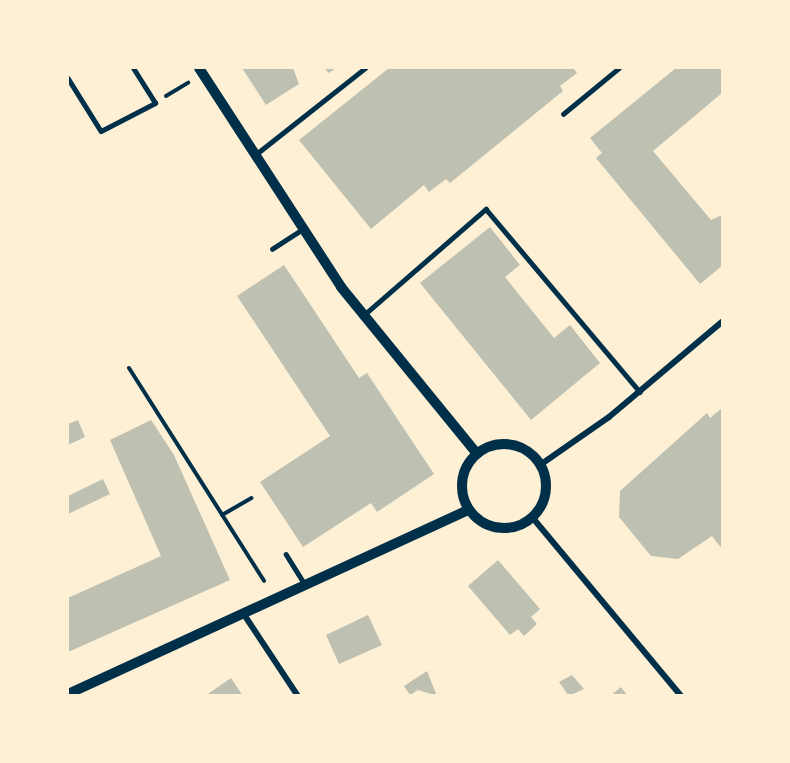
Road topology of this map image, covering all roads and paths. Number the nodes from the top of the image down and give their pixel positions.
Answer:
1 (133, 68) edge
2 (199, 68) edge
3 (365, 68) edge
4 (619, 68) edge
5 (68, 78) edge
6 (190, 82) dead end
7 (155, 103) junction
8 (563, 114) dead end
9 (255, 155) junction
10 (302, 230) junction
11 (272, 249) dead end
12 (363, 316) junction
13 (723, 322) edge
14 (129, 368) dead end
15 (640, 392) junction
16 (477, 454) junction
17 (540, 465) junction
18 (251, 498) dead end
19 (468, 510) junction
20 (222, 515) junction
21 (532, 517) junction
22 (286, 554) dead end
23 (264, 581) dead end
24 (307, 588) junction
25 (245, 616) junction
26 (68, 694) edge
27 (298, 696) edge
28 (681, 696) edge

1 - 7 lane
2 - 9 street
3 - 9 lane
4 - 8 lane
5 - 7 lane
6 - 7 path
9 - 10 street
10 - 11 lane
10 - 12 street
12 - 15 lane
12 - 16 street
13 - 15 street
14 - 20 path
15 - 17 street
16 - 17 street
16 - 19 street
17 - 21 street
18 - 20 path
19 - 21 street
19 - 24 street
20 - 23 path
21 - 28 street
22 - 24 lane
24 - 25 street
25 - 26 street
25 - 27 street

